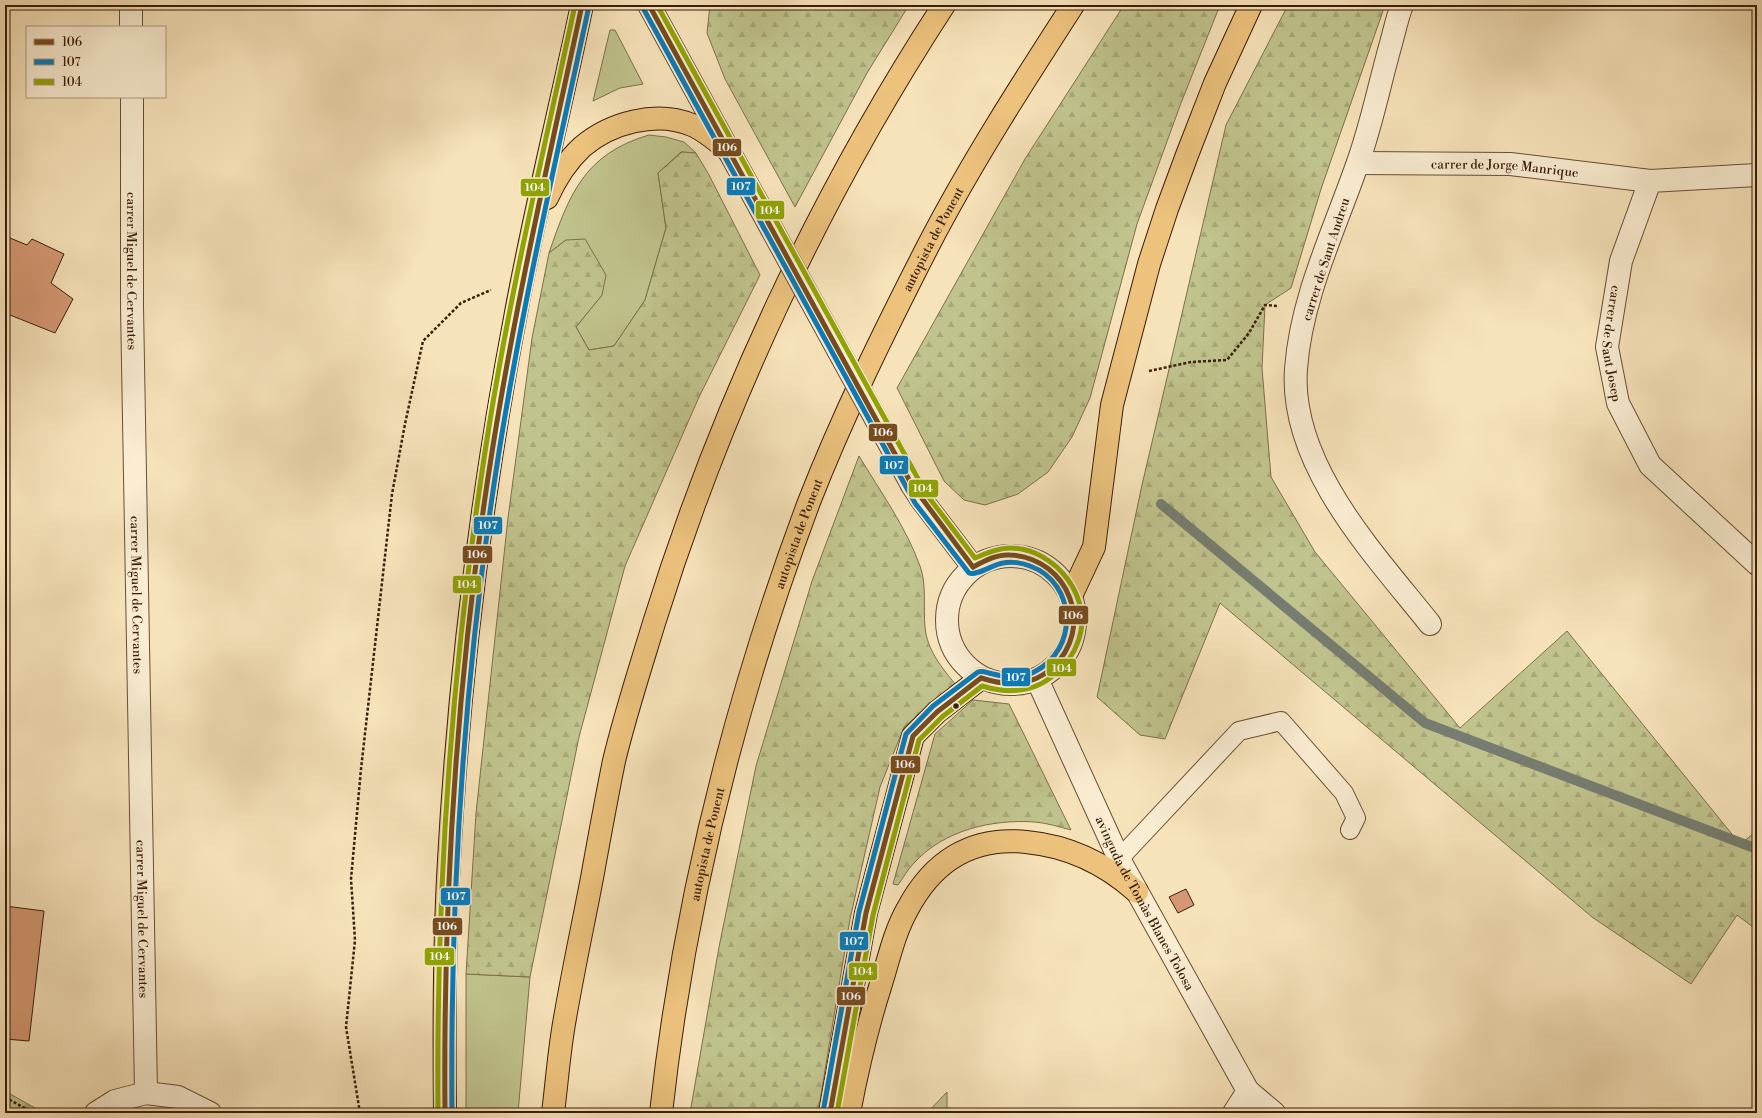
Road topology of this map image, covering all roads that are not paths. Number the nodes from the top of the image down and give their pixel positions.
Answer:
1 (131, 5) edge
2 (582, 5) edge
3 (649, 5) edge
4 (944, 5) edge
5 (1073, 5) edge
6 (1251, 5) edge
7 (1402, 5) edge
8 (131, 26) edge
9 (132, 98) edge
10 (729, 151) junction
11 (1358, 163) junction
12 (1757, 175) edge
13 (1650, 181) junction
14 (534, 226) junction
15 (1757, 564) edge
16 (974, 567) junction
17 (1071, 596) junction
18 (1430, 624) dead end
19 (981, 678) junction
20 (1037, 679) junction
21 (1350, 830) dead end
22 (1119, 860) junction
23 (1137, 892) junction
24 (1248, 1091) junction
25 (146, 1093) junction
26 (96, 1113) edge
27 (210, 1113) edge
28 (445, 1113) edge
29 (553, 1113) edge
30 (661, 1113) edge
31 (830, 1113) edge
32 (849, 1113) edge
33 (1234, 1113) edge
34 (1274, 1113) edge

1 - 8 street
2 - 14 highway
3 - 10 street
4 - 29 highway
5 - 30 highway, autopista de Ponent
6 - 17 highway
7 - 11 street, carrer de Sant Andreu
9 - 25 street, carrer Miguel de Cervantes
10 - 14 highway
10 - 16 street, bridge
11 - 13 street, carrer de Jorge Manrique
11 - 18 street, carrer de Sant Andreu
12 - 13 street
13 - 15 street, carrer de Sant Josep
14 - 28 highway
16 - 17 street
16 - 19 street
17 - 20 street
19 - 20 street
19 - 31 highway
20 - 22 street, avinguda de Tomàs Blanes Tolosa
21 - 22 lane
22 - 23 street, avinguda de Tomàs Blanes Tolosa
23 - 24 street, avinguda de Tomàs Blanes Tolosa
23 - 32 highway
24 - 33 street
24 - 34 street, avinguda de Tomàs Blanes Tolosa
25 - 26 street
25 - 27 street

